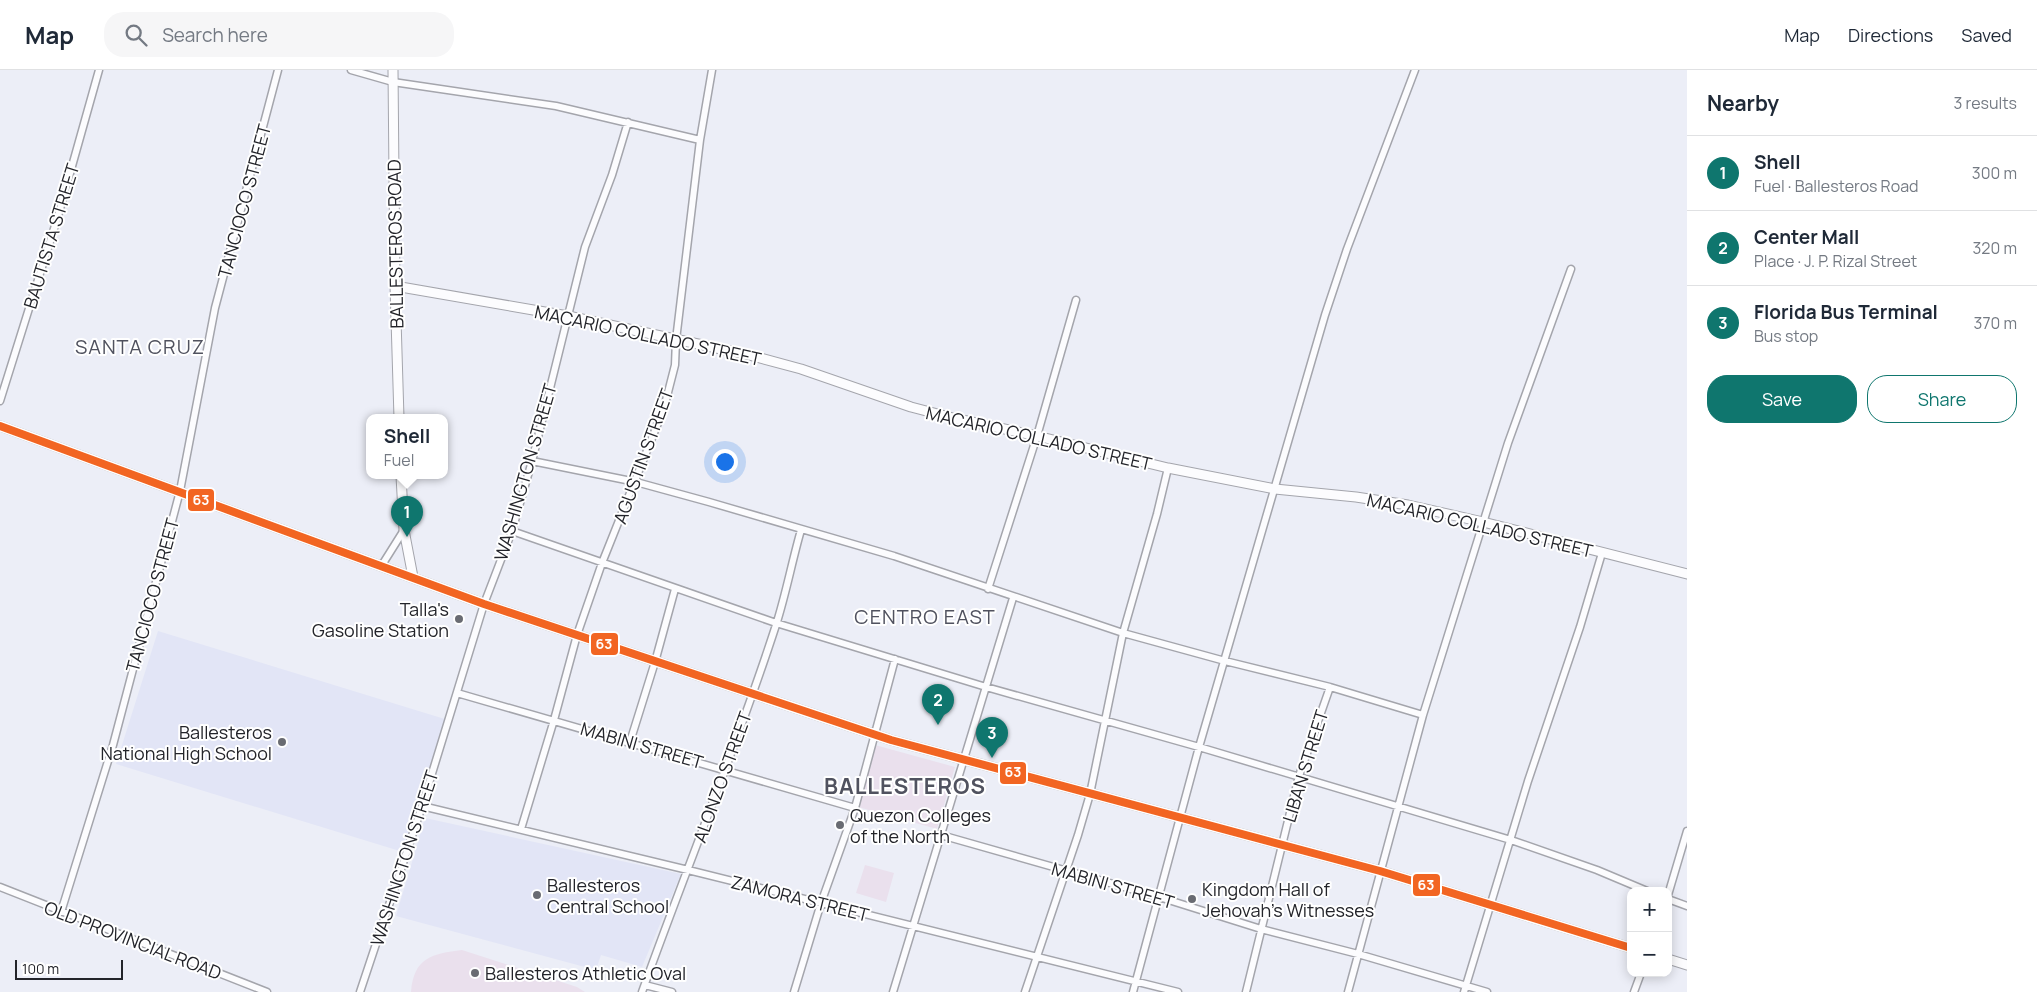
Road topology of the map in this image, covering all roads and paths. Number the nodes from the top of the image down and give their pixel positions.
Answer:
1 (99, 70) edge
2 (278, 70) edge
3 (351, 70) edge
4 (392, 70) edge
5 (712, 70) edge
6 (1415, 70) edge
7 (393, 82) junction
8 (628, 122) junction
9 (700, 140) junction
10 (1571, 269) dead end
11 (395, 286) junction
12 (1076, 300) dead end
13 (568, 316) junction
14 (676, 340) junction
15 (0, 401) edge
16 (399, 414) edge
17 (0, 426) edge
18 (1037, 436) junction
19 (532, 461) junction
20 (1168, 468) junction
21 (401, 479) edge
22 (636, 482) junction
23 (1275, 489) junction
24 (180, 490) junction
25 (1483, 522) junction
26 (404, 530) junction
27 (801, 530) junction
28 (512, 531) junction
29 (1602, 553) junction
30 (602, 563) junction
31 (382, 565) junction
32 (1687, 574) edge
33 (414, 577) junction
34 (675, 588) junction
35 (988, 589) junction
36 (1013, 598) junction
37 (484, 604) junction
38 (776, 623) junction
39 (1123, 633) junction
40 (577, 635) junction
41 (896, 659) junction
42 (1225, 661) junction
43 (655, 662) junction
44 (986, 687) junction
45 (1330, 687) junction
46 (457, 693) junction
47 (752, 694) junction
48 (1422, 715) junction
49 (554, 720) junction
50 (1104, 720) junction
51 (874, 735) junction
52 (630, 742) junction
53 (1199, 747) junction
54 (964, 761) junction
55 (726, 769) junction
56 (1299, 776) junction
57 (1090, 794) junction
58 (422, 806) junction
59 (1398, 806) junction
60 (855, 808) junction
61 (1181, 818) junction
62 (520, 830) junction
63 (1687, 831) edge
64 (940, 835) junction
65 (1511, 840) junction
66 (1283, 844) junction
67 (688, 870) junction
68 (1066, 871) junction
69 (1380, 871) junction
70 (0, 887) edge
71 (1637, 887) edge
72 (1670, 887) edge
73 (1159, 897) junction
74 (1672, 901) edge
75 (821, 903) junction
76 (1490, 905) junction
77 (1687, 906) edge
78 (61, 912) junction
79 (912, 926) junction
80 (1261, 929) junction
81 (1627, 947) edge
82 (1358, 954) junction
83 (1036, 957) junction
84 (1672, 960) edge
85 (1687, 964) edge
86 (1640, 977) edge
87 (1136, 981) junction
88 (644, 985) junction
89 (1465, 989) edge
90 (267, 992) edge
91 (360, 992) edge
92 (642, 992) edge
93 (672, 992) edge
94 (794, 992) edge
95 (892, 992) edge
96 (1025, 992) edge
97 (1132, 992) edge
98 (1178, 992) edge
99 (1246, 992) edge
100 (1348, 992) edge
101 (1487, 992) edge
102 (1634, 992) edge

1 - 15 street, BAUTISTA STREET
2 - 24 street, TANCIOCO STREET
3 - 7 street
4 - 7 street, BALLESTEROS ROAD
5 - 9 street, AGUSTIN STREET
6 - 23 street
7 - 8 street
7 - 11 street, BALLESTEROS ROAD
8 - 9 street
8 - 13 street, WASHINGTON STREET
9 - 14 street, AGUSTIN STREET
10 - 25 street
11 - 13 street, MACARIO COLLADO STREET
11 - 16 street, BALLESTEROS ROAD
12 - 18 street
13 - 14 street, MACARIO COLLADO STREET
13 - 19 street, WASHINGTON STREET
14 - 18 street, MACARIO COLLADO STREET
14 - 22 street, AGUSTIN STREET
17 - 24 street
18 - 20 street, MACARIO COLLADO STREET
18 - 35 street
19 - 22 street
19 - 28 street, WASHINGTON STREET
20 - 23 street, MACARIO COLLADO STREET
20 - 39 street
21 - 26 street
22 - 27 street
22 - 30 street, AGUSTIN STREET
23 - 25 street, MACARIO COLLADO STREET
23 - 42 street
24 - 31 street
24 - 78 street, TANCIOCO STREET
25 - 29 street, MACARIO COLLADO STREET
25 - 48 street
26 - 31 street
26 - 33 street
27 - 35 street
27 - 38 street, ALONZO STREET
28 - 30 street
28 - 37 street, WASHINGTON STREET
29 - 32 street, MACARIO COLLADO STREET
29 - 65 street
30 - 34 street
30 - 40 street, AGUSTIN STREET
31 - 33 street
33 - 37 street
34 - 38 street
34 - 43 street
35 - 36 street
36 - 39 street
36 - 44 street
37 - 40 street
37 - 46 street, WASHINGTON STREET
38 - 41 street
38 - 47 street, ALONZO STREET
39 - 42 street
39 - 50 street
40 - 43 street
40 - 49 street, AGUSTIN STREET
41 - 44 street
41 - 51 street
42 - 45 street
42 - 53 street
43 - 47 street
43 - 52 street
44 - 50 street
44 - 54 street
45 - 48 street
45 - 56 street, LIBAN STREET
46 - 49 street, MABINI STREET
46 - 58 street, WASHINGTON STREET
47 - 51 street
47 - 55 street, ALONZO STREET
48 - 59 street
49 - 52 street, MABINI STREET
49 - 62 street, AGUSTIN STREET
50 - 53 street
50 - 57 street
51 - 54 street
51 - 60 street
52 - 55 street, MABINI STREET
53 - 56 street
53 - 61 street
54 - 57 street
54 - 64 street
55 - 60 street, MABINI STREET
55 - 67 street, ALONZO STREET
56 - 59 street
56 - 66 street, LIBAN STREET
57 - 61 street
57 - 68 street
58 - 62 street, ZAMORA STREET
58 - 91 street, WASHINGTON STREET
59 - 65 street
59 - 69 street
60 - 75 street
61 - 66 street
61 - 73 street
62 - 67 street, ZAMORA STREET
63 - 72 street
64 - 68 street, MABINI STREET
64 - 79 street
65 - 71 street
65 - 76 street
66 - 69 street
66 - 80 street, LIBAN STREET
67 - 75 street, ZAMORA STREET
67 - 88 street, ALONZO STREET
68 - 73 street, MABINI STREET
68 - 83 street
69 - 76 street
69 - 82 street
70 - 78 street, OLD PROVINCIAL ROAD
73 - 80 street, MABINI STREET
73 - 87 street
74 - 77 street
75 - 79 street, ZAMORA STREET
75 - 94 street
76 - 81 street
76 - 89 street
78 - 90 street, OLD PROVINCIAL ROAD
79 - 83 street, ZAMORA STREET
79 - 95 street
80 - 82 street, MABINI STREET
80 - 99 street, LIBAN STREET
82 - 89 street, MABINI STREET
82 - 100 street
83 - 87 street, ZAMORA STREET
83 - 96 street
84 - 85 street
86 - 102 street
87 - 97 street
87 - 98 street, ZAMORA STREET
88 - 92 street, ALONZO STREET
88 - 93 street
89 - 101 street, MABINI STREET

